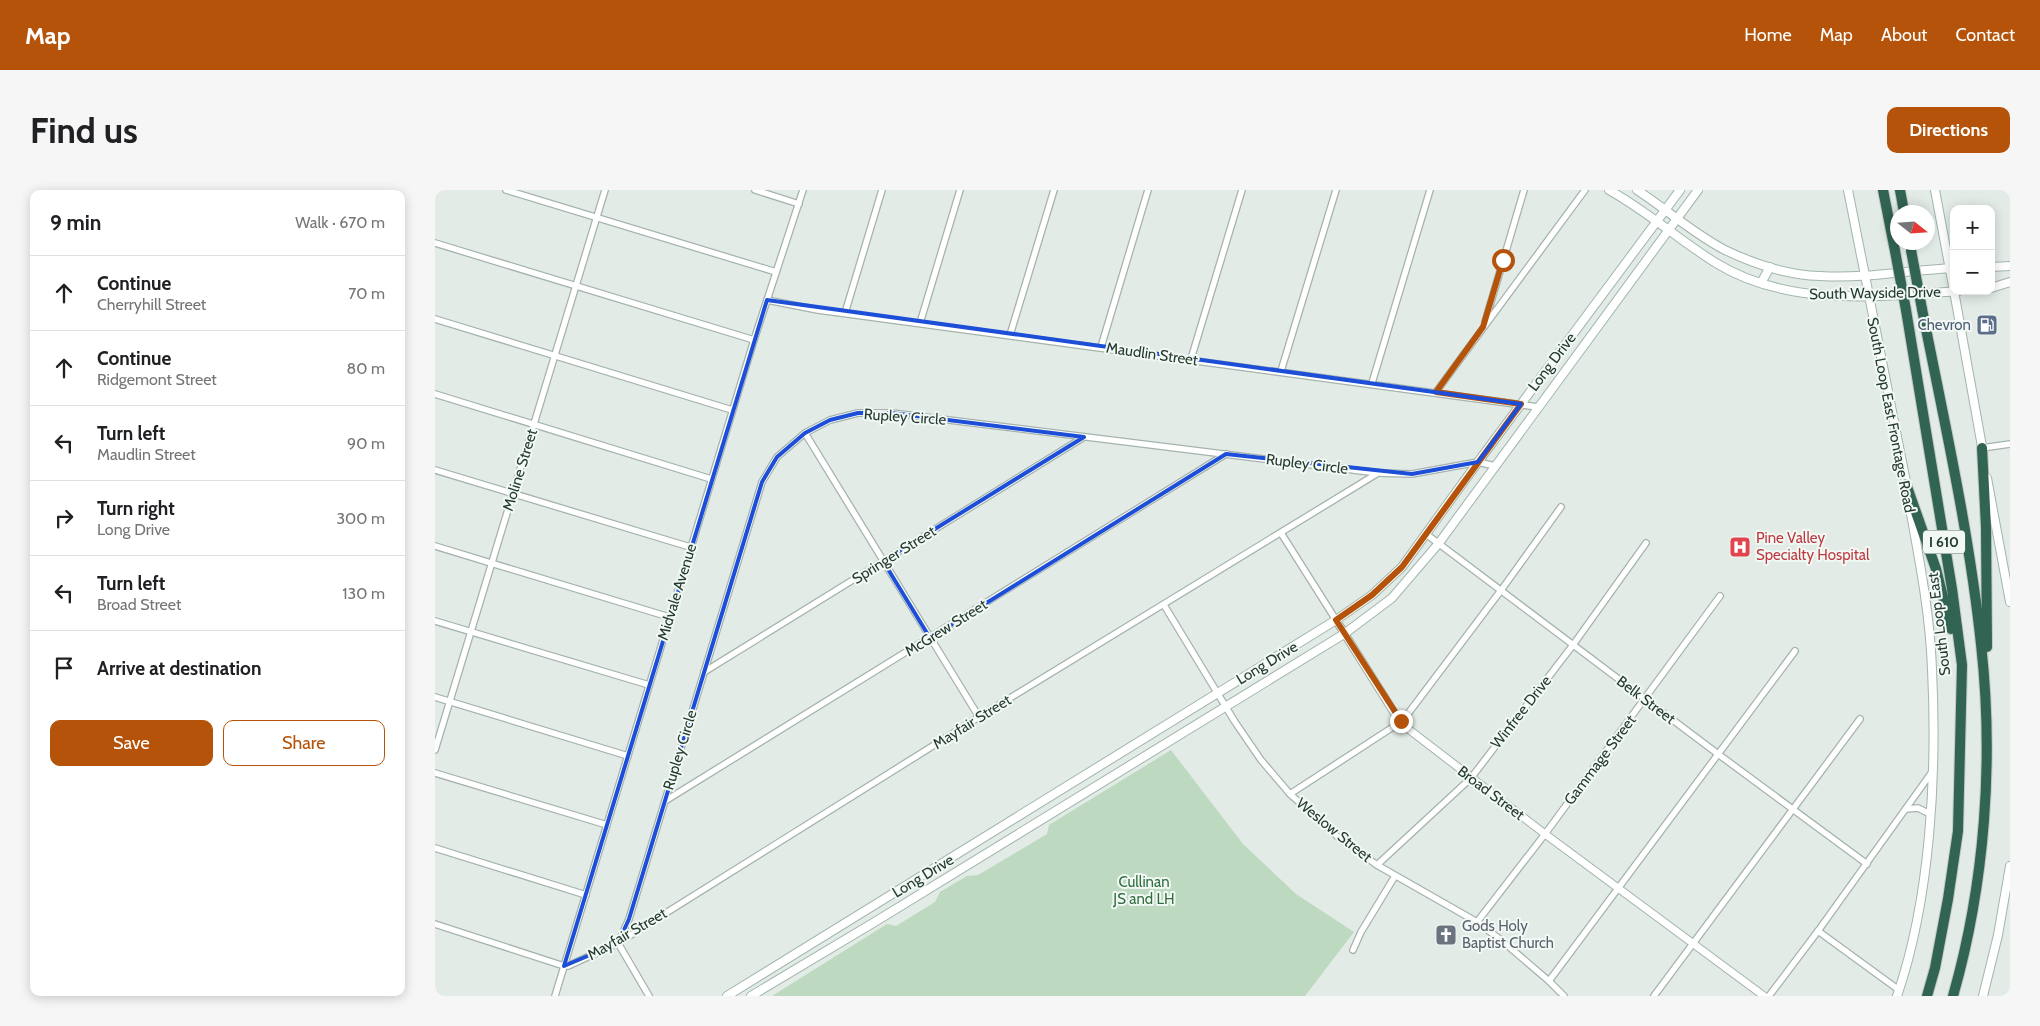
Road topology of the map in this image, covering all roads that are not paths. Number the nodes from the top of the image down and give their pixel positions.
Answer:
1 (506, 190) edge
2 (605, 190) edge
3 (755, 190) edge
4 (803, 190) edge
5 (882, 190) edge
6 (960, 190) edge
7 (1054, 190) edge
8 (1148, 190) edge
9 (1242, 190) edge
10 (1336, 190) edge
11 (1430, 190) edge
12 (1524, 190) edge
13 (1585, 190) edge
14 (1609, 190) edge
15 (1637, 190) edge
16 (1680, 190) edge
17 (1698, 190) edge
18 (1847, 190) edge
19 (1883, 190) edge
20 (1900, 190) edge
21 (1935, 190) edge
22 (799, 204) junction
23 (1903, 205) edge
24 (1665, 210) junction
25 (597, 218) junction
26 (1677, 218) junction
27 (1657, 221) junction
28 (1669, 229) junction
29 (435, 243) edge
30 (1912, 250) edge
31 (1950, 259) edge
32 (1770, 266) junction
33 (2010, 266) edge
34 (1995, 267) edge
35 (1950, 268) edge
36 (776, 272) junction
37 (1864, 276) junction
38 (1614, 280) junction
39 (2010, 282) edge
40 (1761, 283) junction
41 (576, 286) junction
42 (1995, 288) edge
43 (2010, 288) edge
44 (1995, 289) edge
45 (1625, 290) junction
46 (1950, 291) edge
47 (1955, 295) edge
48 (1868, 296) junction
49 (767, 300) junction
50 (845, 313) junction
51 (435, 319) edge
52 (920, 323) junction
53 (1483, 327) junction
54 (1010, 335) junction
55 (754, 340) junction
56 (1568, 340) junction
57 (1101, 347) junction
58 (1580, 350) junction
59 (555, 355) junction
60 (1191, 359) junction
61 (1281, 371) junction
62 (1372, 383) junction
63 (1436, 392) junction
64 (435, 394) edge
65 (1521, 404) junction
66 (1538, 407) junction
67 (732, 410) junction
68 (534, 424) junction
69 (805, 433) junction
70 (1084, 437) junction
71 (2010, 444) edge
72 (1982, 448) junction
73 (1226, 454) junction
74 (1478, 462) junction
75 (1495, 466) junction
76 (435, 470) edge
77 (1378, 473) junction
78 (711, 479) junction
79 (1906, 484) junction
80 (513, 494) junction
81 (1561, 507) dead end
82 (1281, 532) junction
83 (1426, 534) junction
84 (1439, 543) junction
85 (1646, 543) dead end
86 (435, 546) edge
87 (690, 548) junction
88 (883, 562) junction
89 (492, 563) junction
90 (1502, 590) junction
91 (1720, 596) dead end
92 (2010, 602) edge
93 (1164, 605) junction
94 (669, 617) junction
95 (1336, 620) junction
96 (435, 621) edge
97 (471, 632) junction
98 (1344, 634) junction
99 (931, 638) junction
100 (1573, 645) junction
101 (1795, 651) dead end
102 (1281, 654) junction
103 (1961, 666) junction
104 (1288, 668) junction
105 (704, 672) junction
106 (649, 685) junction
107 (1217, 694) junction
108 (435, 697) edge
109 (1645, 699) junction
110 (450, 702) junction
111 (1984, 703) junction
112 (1225, 706) junction
113 (979, 717) junction
114 (1860, 718) dead end
115 (1401, 721) junction
116 (1156, 732) junction
117 (1164, 744) junction
118 (435, 750) edge
119 (1718, 754) junction
120 (628, 756) junction
121 (1932, 772) junction
122 (435, 773) edge
123 (1089, 774) junction
124 (1471, 778) junction
125 (1095, 786) junction
126 (1290, 794) junction
127 (665, 801) junction
128 (1794, 809) junction
129 (1906, 810) junction
130 (1930, 814) junction
131 (1013, 822) junction
132 (607, 825) junction
133 (1019, 833) junction
134 (1545, 834) junction
135 (435, 848) edge
136 (945, 863) junction
137 (1867, 864) junction
138 (1377, 865) junction
139 (2010, 866) edge
140 (951, 875) junction
141 (1395, 876) junction
142 (1619, 889) junction
143 (586, 895) junction
144 (870, 909) junction
145 (878, 920) junction
146 (1477, 922) junction
147 (435, 924) edge
148 (1819, 931) junction
149 (618, 943) junction
150 (1693, 944) junction
151 (805, 949) junction
152 (1353, 950) dead end
153 (811, 960) junction
154 (564, 966) junction
155 (1549, 981) junction
156 (742, 992) edge
157 (1898, 993) edge
158 (555, 996) edge
159 (649, 996) edge
160 (727, 996) edge
161 (751, 996) edge
162 (1564, 996) edge
163 (1654, 996) edge
164 (1764, 996) edge
165 (1769, 996) edge
166 (1927, 996) edge
167 (1953, 996) edge
168 (1983, 996) edge

1 - 25 street
2 - 25 street, Moline Street
3 - 22 street
4 - 22 street, Midvale Avenue
5 - 50 street
6 - 52 street
7 - 54 street
8 - 57 street
9 - 60 street
10 - 61 street
11 - 62 street
12 - 53 street
13 - 53 street
14 - 27 main road, South Wayside Drive
15 - 24 main road, South Wayside Drive
16 - 24 main road, Long Drive
17 - 26 main road, Long Drive
18 - 37 main road, South Loop East Frontage Road
19 - 103 highway, South Loop East / I 610, bridge
20 - 23 highway
21 - 31 main road
22 - 36 street, Midvale Avenue
24 - 26 main road, South Wayside Drive
24 - 27 main road, Long Drive
25 - 36 street
25 - 41 street, Moline Street
26 - 28 main road, Long Drive
26 - 32 main road, South Wayside Drive
27 - 28 main road, South Wayside Drive
27 - 38 main road, Long Drive
28 - 40 main road, South Wayside Drive
28 - 45 main road, Long Drive
29 - 41 street
30 - 111 highway, I 610, bridge
32 - 37 main road, South Wayside Drive
32 - 40 main road
33 - 34 main road
35 - 37 main road, South Wayside Drive
36 - 49 street, Midvale Avenue
37 - 48 main road, South Loop East Frontage Road
38 - 45 main road
38 - 56 main road, Long Drive
39 - 42 main road
40 - 48 main road, South Wayside Drive
41 - 55 street
41 - 59 street, Moline Street
43 - 44 main road
45 - 58 main road, Long Drive
46 - 48 main road, South Wayside Drive
47 - 72 main road
48 - 79 main road, South Loop East Frontage Road
49 - 50 street, Maudlin Street
49 - 55 street, Midvale Avenue
50 - 52 street, Maudlin Street
51 - 59 street
52 - 54 street, Maudlin Street
53 - 63 street
54 - 57 street, Maudlin Street
55 - 67 street, Midvale Avenue
56 - 58 main road
56 - 65 main road, Long Drive
57 - 60 street, Maudlin Street
58 - 66 main road, Long Drive
59 - 67 street
59 - 68 street, Moline Street
60 - 61 street, Maudlin Street
61 - 62 street, Maudlin Street
62 - 63 street, Maudlin Street
63 - 65 street, Maudlin Street
64 - 68 street
65 - 66 street, Maudlin Street
65 - 74 main road, Long Drive
66 - 75 main road, Long Drive
67 - 78 street, Midvale Avenue
68 - 78 street
68 - 80 street, Moline Street
69 - 70 street, Rupley Circle
69 - 88 street
69 - 105 street, Rupley Circle
70 - 73 street, Rupley Circle
70 - 88 street, Springer Street
71 - 72 street
72 - 92 main road
72 - 111 highway
73 - 77 street, Rupley Circle
73 - 99 street, McGrew Street
74 - 75 street, Rupley Circle
74 - 77 street, Rupley Circle
74 - 83 main road, Long Drive
75 - 84 main road, Long Drive
76 - 80 street
77 - 82 street, Mayfair Street
78 - 87 street, Midvale Avenue
79 - 103 highway
79 - 121 main road, South Loop East Frontage Road
80 - 87 street
80 - 89 street, Moline Street
81 - 90 street
82 - 93 street, Mayfair Street
82 - 95 street, Broad Street
83 - 84 street, Belk Street
83 - 95 main road, Long Drive
84 - 90 street, Belk Street
84 - 98 main road, Long Drive
85 - 100 street, Winfree Drive
86 - 89 street
87 - 94 street, Midvale Avenue
88 - 99 street
88 - 105 street, Springer Street
89 - 94 street
89 - 97 street, Moline Street
90 - 100 street, Belk Street
90 - 115 street
91 - 109 street, Gammage Street
93 - 107 street, Weslow Street
93 - 113 street, Mayfair Street
94 - 106 street, Midvale Avenue
95 - 98 street, Broad Street
95 - 102 main road, Long Drive
96 - 97 street
97 - 106 street
97 - 110 street, Moline Street
98 - 104 main road, Long Drive
98 - 115 street, Broad Street
99 - 113 street
99 - 127 street, McGrew Street
100 - 109 street, Belk Street
100 - 124 street, Winfree Drive
101 - 119 street
102 - 104 main road
102 - 107 main road, Long Drive
103 - 166 highway, South Loop East / I 610
104 - 112 main road, Long Drive
105 - 127 street, Rupley Circle
106 - 120 street, Midvale Avenue
107 - 112 street, Weslow Street
107 - 116 main road, Long Drive
108 - 110 street
109 - 119 street, Belk Street
109 - 134 street, Gammage Street
110 - 118 street, Moline Street
110 - 120 street
111 - 167 highway, I 610
112 - 117 main road, Long Drive
112 - 126 street, Weslow Street
113 - 149 street, Mayfair Street
114 - 128 street
115 - 124 street, Broad Street
115 - 126 street
116 - 117 main road
116 - 123 main road, Long Drive
117 - 125 main road, Long Drive
119 - 128 street, Belk Street
119 - 142 street
120 - 132 street, Midvale Avenue
121 - 129 street
121 - 130 main road, South Loop East Frontage Road
122 - 132 street
123 - 125 main road
123 - 131 main road, Long Drive
124 - 134 street, Broad Street
124 - 138 street, Winfree Drive
125 - 133 main road, Long Drive
126 - 138 street, Weslow Street
127 - 149 street, Rupley Circle
128 - 137 street, Belk Street
128 - 150 street
129 - 130 street
129 - 137 street
130 - 157 main road, South Loop East Frontage Road
131 - 133 main road
131 - 136 main road, Long Drive
132 - 143 street, Midvale Avenue
133 - 140 main road, Long Drive
134 - 142 street, Broad Street
134 - 146 street, Gammage Street
135 - 143 street
136 - 140 main road
136 - 144 main road, Long Drive
137 - 148 street
138 - 141 street, Weslow Street
139 - 168 main road
140 - 145 main road, Long Drive
141 - 146 street, Weslow Street
141 - 152 street
142 - 150 street, Broad Street
142 - 155 street
143 - 154 street, Midvale Avenue
144 - 145 main road
144 - 151 main road, Long Drive
145 - 153 main road, Long Drive
146 - 155 street, Weslow Street
147 - 154 street
148 - 157 street
148 - 165 street
149 - 154 street, Mayfair Street
149 - 159 street
150 - 163 street
150 - 164 street, Broad Street
151 - 153 main road
151 - 156 main road, Long Drive
153 - 161 main road, Long Drive
154 - 158 street, Midvale Avenue
155 - 162 street, Weslow Street
156 - 160 main road, Long Drive

